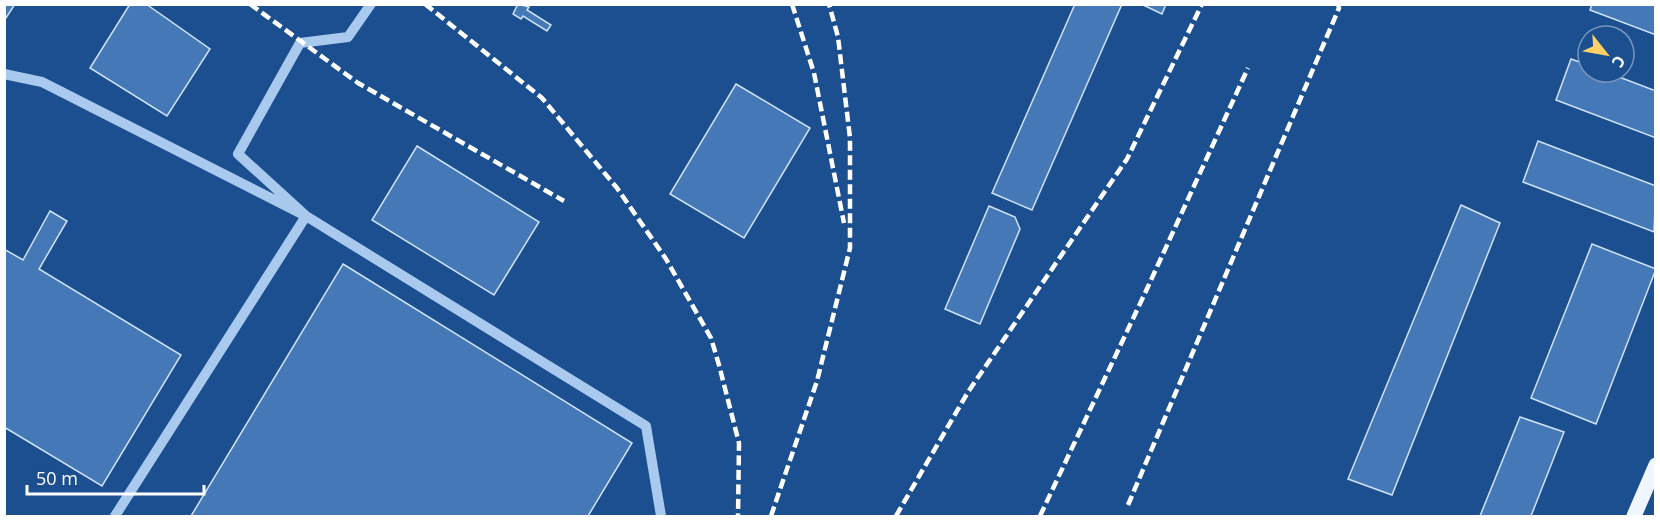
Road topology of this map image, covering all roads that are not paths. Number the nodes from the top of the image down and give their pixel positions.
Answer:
1 (371, 4) edge
2 (4, 74) edge
3 (306, 216) junction
4 (1656, 465) edge
5 (115, 516) edge
6 (662, 516) edge
7 (1634, 516) edge

1 - 3 lane
2 - 3 lane
3 - 5 lane
3 - 6 lane
4 - 7 main road

